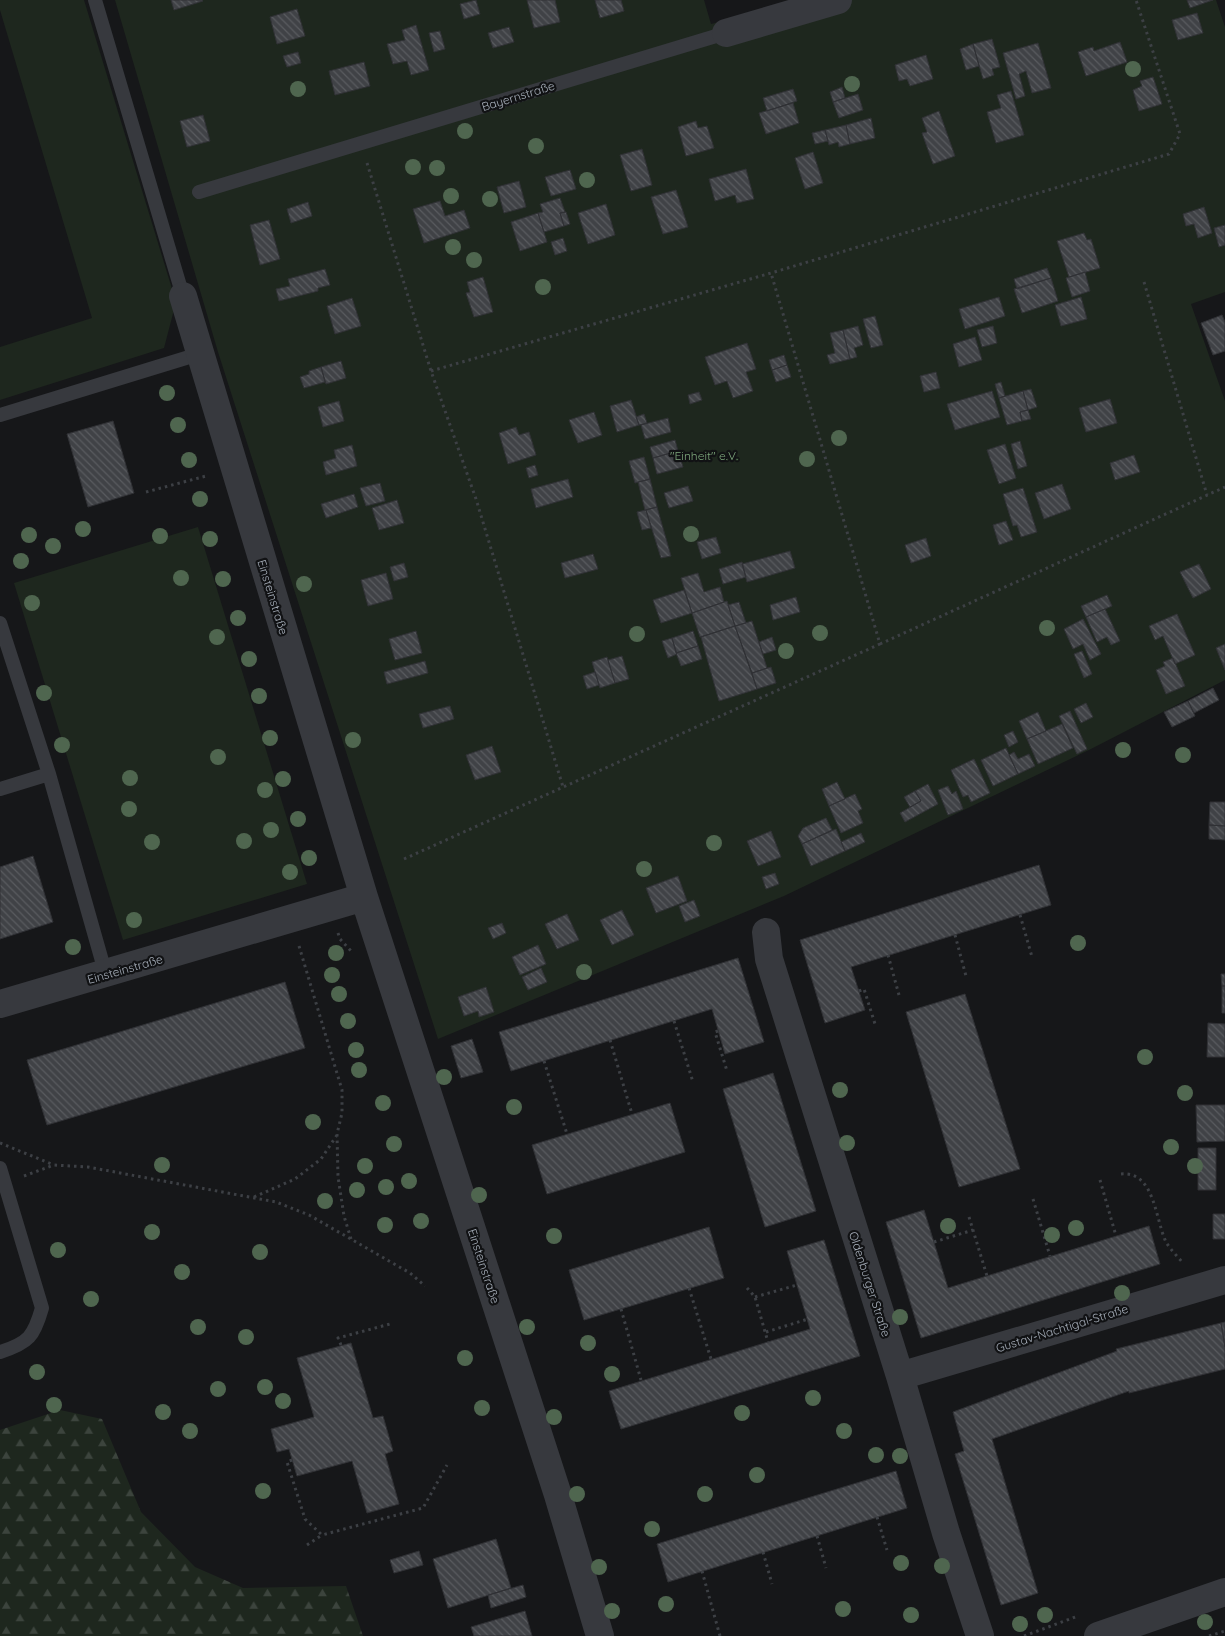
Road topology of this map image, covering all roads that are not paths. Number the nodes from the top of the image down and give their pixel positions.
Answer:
1 (95, 0) edge
2 (838, 0) edge
3 (726, 33) joint
4 (199, 192) dead end
5 (183, 296) joint
6 (199, 354) junction
7 (0, 414) edge
8 (0, 623) edge
9 (49, 774) junction
10 (0, 789) edge
11 (364, 896) junction
12 (766, 932) dead end
13 (106, 975) junction
14 (0, 1004) edge
15 (0, 1168) edge
16 (1214, 1283) edge
17 (0, 1352) edge
18 (900, 1376) junction
19 (1225, 1592) edge
20 (600, 1636) edge
21 (980, 1636) edge
22 (1098, 1636) edge

1 - 5 lane
2 - 3 street, Bayernstraße
3 - 4 lane, Bayernstraße
5 - 6 street, Einsteinstraße
6 - 7 lane
6 - 11 street, Einsteinstraße
8 - 9 lane
9 - 10 lane
9 - 13 lane
11 - 13 street, Einsteinstraße
11 - 20 street, Einsteinstraße
12 - 18 street, Oldenburger Straße
13 - 14 street, Einsteinstraße
15 - 17 lane
16 - 18 street, Gustav-Nachtigal-Straße
18 - 21 street, Oldenburger Straße
19 - 22 street

